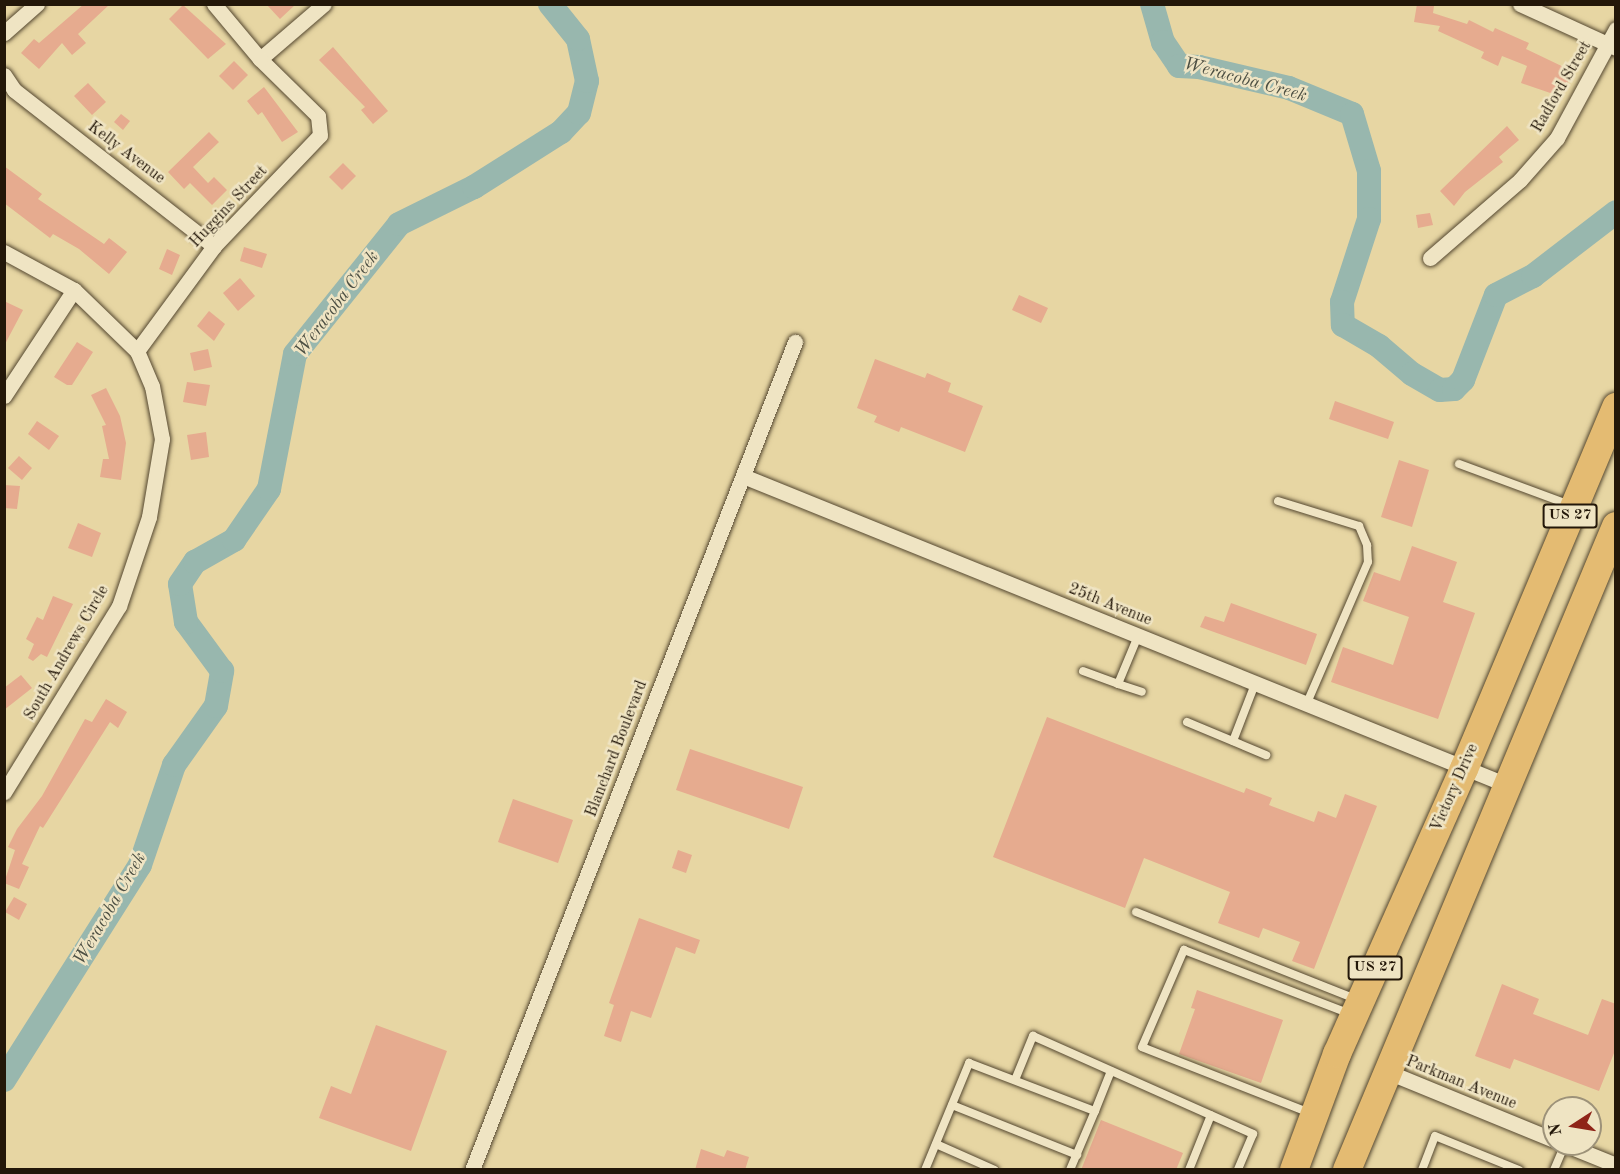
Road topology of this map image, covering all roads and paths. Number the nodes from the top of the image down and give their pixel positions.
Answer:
1 (37, 4) edge
2 (214, 4) edge
3 (324, 4) edge
4 (1520, 4) edge
5 (1616, 29) edge
6 (4, 33) edge
7 (1612, 46) edge
8 (260, 59) junction
9 (4, 75) edge
10 (214, 246) junction
11 (4, 252) edge
12 (1430, 258) dead end
13 (74, 290) junction
14 (795, 342) dead end
15 (136, 351) junction
16 (4, 396) edge
17 (1616, 407) edge
18 (1459, 464) dead end
19 (743, 476) junction
20 (1278, 501) dead end
21 (1574, 507) junction
22 (1614, 531) edge
23 (1138, 636) junction
24 (1083, 671) dead end
25 (1118, 684) junction
26 (1255, 684) junction
27 (1142, 692) dead end
28 (1306, 705) junction
29 (1187, 722) dead end
30 (1233, 741) junction
31 (1266, 755) dead end
32 (1464, 769) junction
33 (1510, 786) junction
34 (4, 792) edge
35 (1136, 912) dead end
36 (1357, 1008) junction
37 (1111, 1071) junction
38 (1388, 1072) junction
39 (1015, 1080) junction
40 (952, 1105) junction
41 (1095, 1111) junction
42 (1211, 1115) junction
43 (1314, 1115) junction
44 (1542, 1135) edge
45 (936, 1144) junction
46 (1077, 1155) junction
47 (1594, 1156) edge
48 (1616, 1165) edge
49 (472, 1170) edge
50 (925, 1170) edge
51 (995, 1170) edge
52 (1070, 1170) edge
53 (1189, 1170) edge
54 (1238, 1170) edge
55 (1294, 1170) edge
56 (1347, 1170) edge
57 (1422, 1170) edge
58 (1519, 1170) edge

1 - 6 street
2 - 8 street
3 - 8 street
4 - 7 street
5 - 7 street, Radford Street
7 - 12 street, Radford Street
8 - 10 street, Huggins Street
9 - 10 street, Kelly Avenue
10 - 15 street, Huggins Street
11 - 13 street
13 - 15 street
13 - 16 street
14 - 19 street, Blanchard Boulevard
15 - 34 street, South Andrews Circle
17 - 21 highway, Victory Drive / US 27
18 - 21 lane
19 - 23 street, 25th Avenue
19 - 49 street, Blanchard Boulevard
20 - 28 lane
21 - 32 highway, Victory Drive / US 27
22 - 33 highway, US 27
23 - 25 lane
23 - 26 street, 25th Avenue
24 - 25 lane
25 - 27 lane
26 - 28 street, 25th Avenue
26 - 30 lane
28 - 32 street, 25th Avenue
29 - 30 lane
30 - 31 lane
32 - 33 street, 25th Avenue
32 - 36 highway, Victory Drive / US 27
33 - 38 highway, US 27
35 - 36 lane
36 - 43 highway, Victory Drive / US 27
36 - 43 lane
37 - 39 lane
37 - 41 lane
37 - 42 lane
38 - 44 street, Parkman Avenue
38 - 56 highway, US 27
39 - 40 lane
39 - 41 lane
40 - 45 lane
40 - 46 lane
41 - 46 lane
42 - 53 lane
42 - 54 lane
43 - 55 highway, Victory Drive / US 27
45 - 50 lane
45 - 51 lane
46 - 52 lane
47 - 48 street
57 - 58 lane

